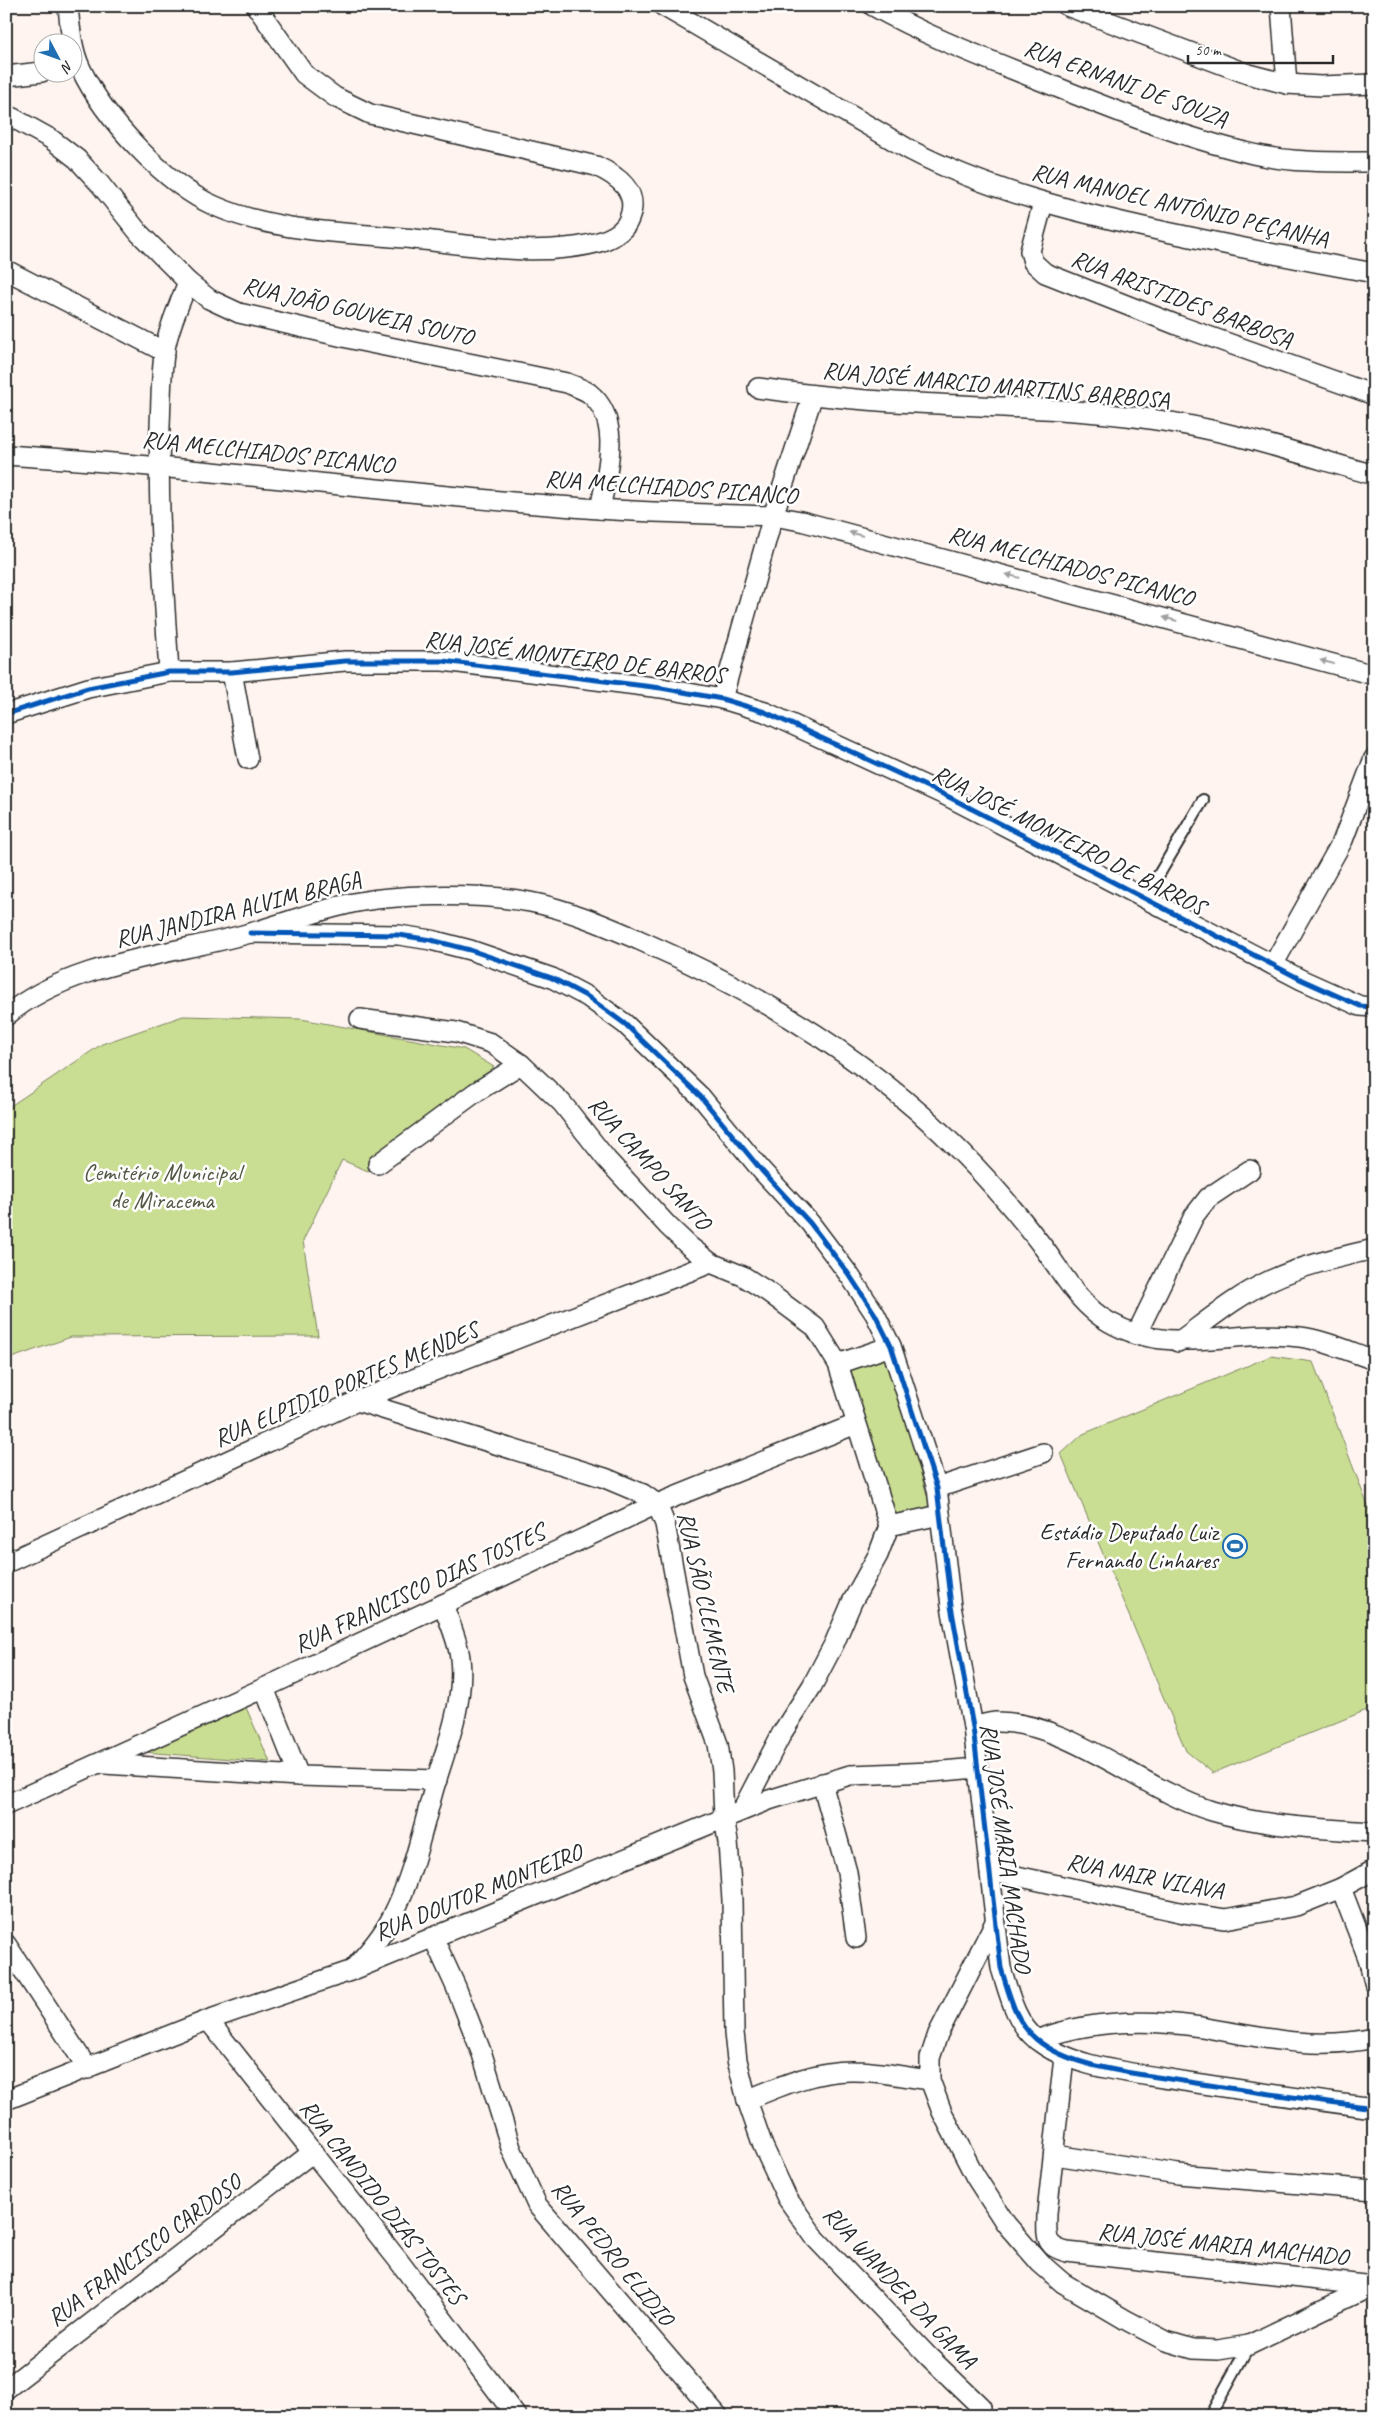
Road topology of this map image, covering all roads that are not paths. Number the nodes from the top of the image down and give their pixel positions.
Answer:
1 (68, 6) edge
2 (256, 6) edge
3 (663, 6) edge
4 (873, 6) edge
5 (1066, 6) edge
6 (1281, 6) edge
7 (70, 32) edge
8 (32, 73) edge
9 (6, 76) edge
10 (82, 77) edge
11 (1287, 84) junction
12 (1374, 84) edge
13 (6, 114) edge
14 (1374, 162) edge
15 (1043, 203) junction
16 (6, 270) edge
17 (1374, 273) edge
18 (188, 282) junction
19 (165, 352) junction
20 (758, 388) dead end
21 (814, 395) junction
22 (1374, 395) edge
23 (6, 455) edge
24 (158, 465) junction
25 (1374, 475) edge
26 (600, 509) junction
27 (773, 516) junction
28 (169, 672) junction
29 (232, 672) junction
30 (1374, 675) edge
31 (722, 699) junction
32 (6, 714) edge
33 (1374, 758) edge
34 (248, 759) dead end
35 (1203, 800) dead end
36 (1145, 898) junction
37 (250, 933) junction
38 (1273, 965) junction
39 (1374, 1007) edge
40 (6, 1016) edge
41 (360, 1019) dead end
42 (521, 1064) junction
43 (378, 1164) dead end
44 (1250, 1170) dead end
45 (1374, 1249) edge
46 (711, 1263) junction
47 (1136, 1335) junction
48 (1178, 1342) junction
49 (891, 1346) junction
50 (1374, 1360) edge
51 (838, 1364) junction
52 (357, 1401) junction
53 (856, 1424) junction
54 (1043, 1453) dead end
55 (937, 1488) junction
56 (657, 1504) junction
57 (940, 1515) junction
58 (889, 1526) junction
59 (6, 1563) edge
60 (443, 1604) junction
61 (264, 1688) junction
62 (973, 1727) junction
63 (100, 1763) junction
64 (976, 1768) junction
65 (299, 1776) junction
66 (437, 1780) junction
67 (822, 1783) junction
68 (6, 1805) edge
69 (742, 1810) junction
70 (724, 1817) junction
71 (1374, 1832) edge
72 (990, 1870) junction
73 (1374, 1870) edge
74 (1341, 1888) junction
75 (995, 1922) junction
76 (433, 1938) junction
77 (856, 1938) dead end
78 (6, 1944) edge
79 (1371, 1957) edge
80 (353, 1970) junction
81 (1374, 1982) edge
82 (208, 2020) junction
83 (1032, 2035) junction
84 (1374, 2038) edge
85 (1064, 2057) junction
86 (88, 2069) junction
87 (930, 2080) junction
88 (6, 2100) edge
89 (747, 2100) junction
90 (1374, 2108) edge
91 (313, 2152) junction
92 (1055, 2155) junction
93 (1374, 2190) edge
94 (1373, 2286) edge
95 (1249, 2345) junction
96 (6, 2389) edge
97 (981, 2407) dead end
98 (516, 2416) edge
99 (718, 2416) edge
100 (1210, 2416) edge

1 - 7 street
2 - 10 street
3 - 15 street, RUA MANOEL ANTÔNIO PEÇANHA
4 - 14 street, RUA ERNANI DE SOUZA
5 - 11 street
6 - 11 street
8 - 9 street
11 - 12 street
13 - 18 street, RUA JOÃO GOUVEIA SOUTO
15 - 17 street, RUA MANOEL ANTÔNIO PEÇANHA
15 - 22 street, RUA ARISTIDES BARBOSA
16 - 19 street
18 - 19 street
18 - 26 street, RUA JOÃO GOUVEIA SOUTO
19 - 24 street
20 - 21 street, RUA JOSÉ MARCIO MARTINS BARBOSA
21 - 25 street, RUA JOSÉ MARCIO MARTINS BARBOSA
21 - 27 street
23 - 24 street, RUA MELCHIADOS PICANCO
24 - 26 street, RUA MELCHIADOS PICANCO
24 - 28 street
26 - 27 street, RUA MELCHIADOS PICANCO
30 -> 27 street, RUA MELCHIADOS PICANCO
27 - 31 street
28 - 29 street, RUA JOSÉ MONTEIRO DE BARROS
28 - 32 street, RUA JOSÉ MONTEIRO DE BARROS
29 - 31 street, RUA JOSÉ MONTEIRO DE BARROS
29 - 34 street
31 - 36 street, RUA JOSÉ MONTEIRO DE BARROS
33 - 38 street
35 - 36 lane
36 - 38 street, RUA JOSÉ MONTEIRO DE BARROS
37 - 40 street, RUA JANDIRA ALVIM BRAGA
37 - 47 street, RUA JANDIRA ALVIM BRAGA
37 - 49 street, RUA JOSÉ MARIA MACHADO
38 - 39 street, RUA JOSÉ MONTEIRO DE BARROS
41 - 42 street, RUA CAMPO SANTO
42 - 43 street
42 - 46 street, RUA CAMPO SANTO
44 - 47 street
45 - 48 street
46 - 51 street, RUA CAMPO SANTO
46 - 52 street, RUA ELPIDIO PORTES MENDES
47 - 48 street, RUA JANDIRA ALVIM BRAGA
48 - 50 street, RUA JANDIRA ALVIM BRAGA
49 - 51 street
49 - 55 street, RUA JOSÉ MARIA MACHADO
51 - 53 street, RUA CAMPO SANTO
52 - 56 street, RUA SÃO CLEMENTE
52 - 59 street, RUA ELPIDIO PORTES MENDES
53 - 56 street, RUA FRANCISCO DIAS TOSTES
53 - 58 street, RUA CAMPO SANTO
54 - 55 street
55 - 57 street, RUA JOSÉ MARIA MACHADO
56 - 60 street, RUA FRANCISCO DIAS TOSTES
56 - 70 street, RUA SÃO CLEMENTE
57 - 58 street
57 - 62 street, RUA JOSÉ MARIA MACHADO
58 - 69 street
60 - 61 street, RUA FRANCISCO DIAS TOSTES
60 - 66 street
61 - 63 street, RUA FRANCISCO DIAS TOSTES
61 - 65 street
62 - 64 street, RUA JOSÉ MARIA MACHADO
62 - 71 street
63 - 65 street
63 - 68 street, RUA FRANCISCO DIAS TOSTES
64 - 67 street, RUA DOUTOR MONTEIRO
64 - 72 street, RUA JOSÉ MARIA MACHADO
65 - 66 street
66 - 80 street
67 - 69 street, RUA DOUTOR MONTEIRO
67 - 77 street
69 - 70 street, RUA DOUTOR MONTEIRO
70 - 76 street, RUA DOUTOR MONTEIRO
70 - 89 street, RUA WANDER DA GAMA
72 - 74 street, RUA NAIR VILAVA
72 - 75 street, RUA JOSÉ MARIA MACHADO
73 - 74 street, RUA NAIR VILAVA
74 - 79 street
75 - 83 street, RUA JOSÉ MARIA MACHADO
75 - 87 street
76 - 80 street, RUA DOUTOR MONTEIRO
76 - 99 street, RUA PEDRO ELIDIO
78 - 86 street
79 - 81 street
80 - 82 street, RUA DOUTOR MONTEIRO
82 - 86 street, RUA DOUTOR MONTEIRO
82 - 91 street, RUA CANDIDO DIAS TOSTES
83 - 84 street
83 - 85 street
85 - 90 street
85 - 92 street
86 - 88 street, RUA DOUTOR MONTEIRO
87 - 89 street
87 - 95 street
89 - 97 street, RUA WANDER DA GAMA
91 - 96 street, RUA FRANCISCO CARDOSO
91 - 98 street, RUA CANDIDO DIAS TOSTES
92 - 93 street
92 - 94 street, RUA JOSÉ MARIA MACHADO
94 - 95 street
95 - 100 lane

